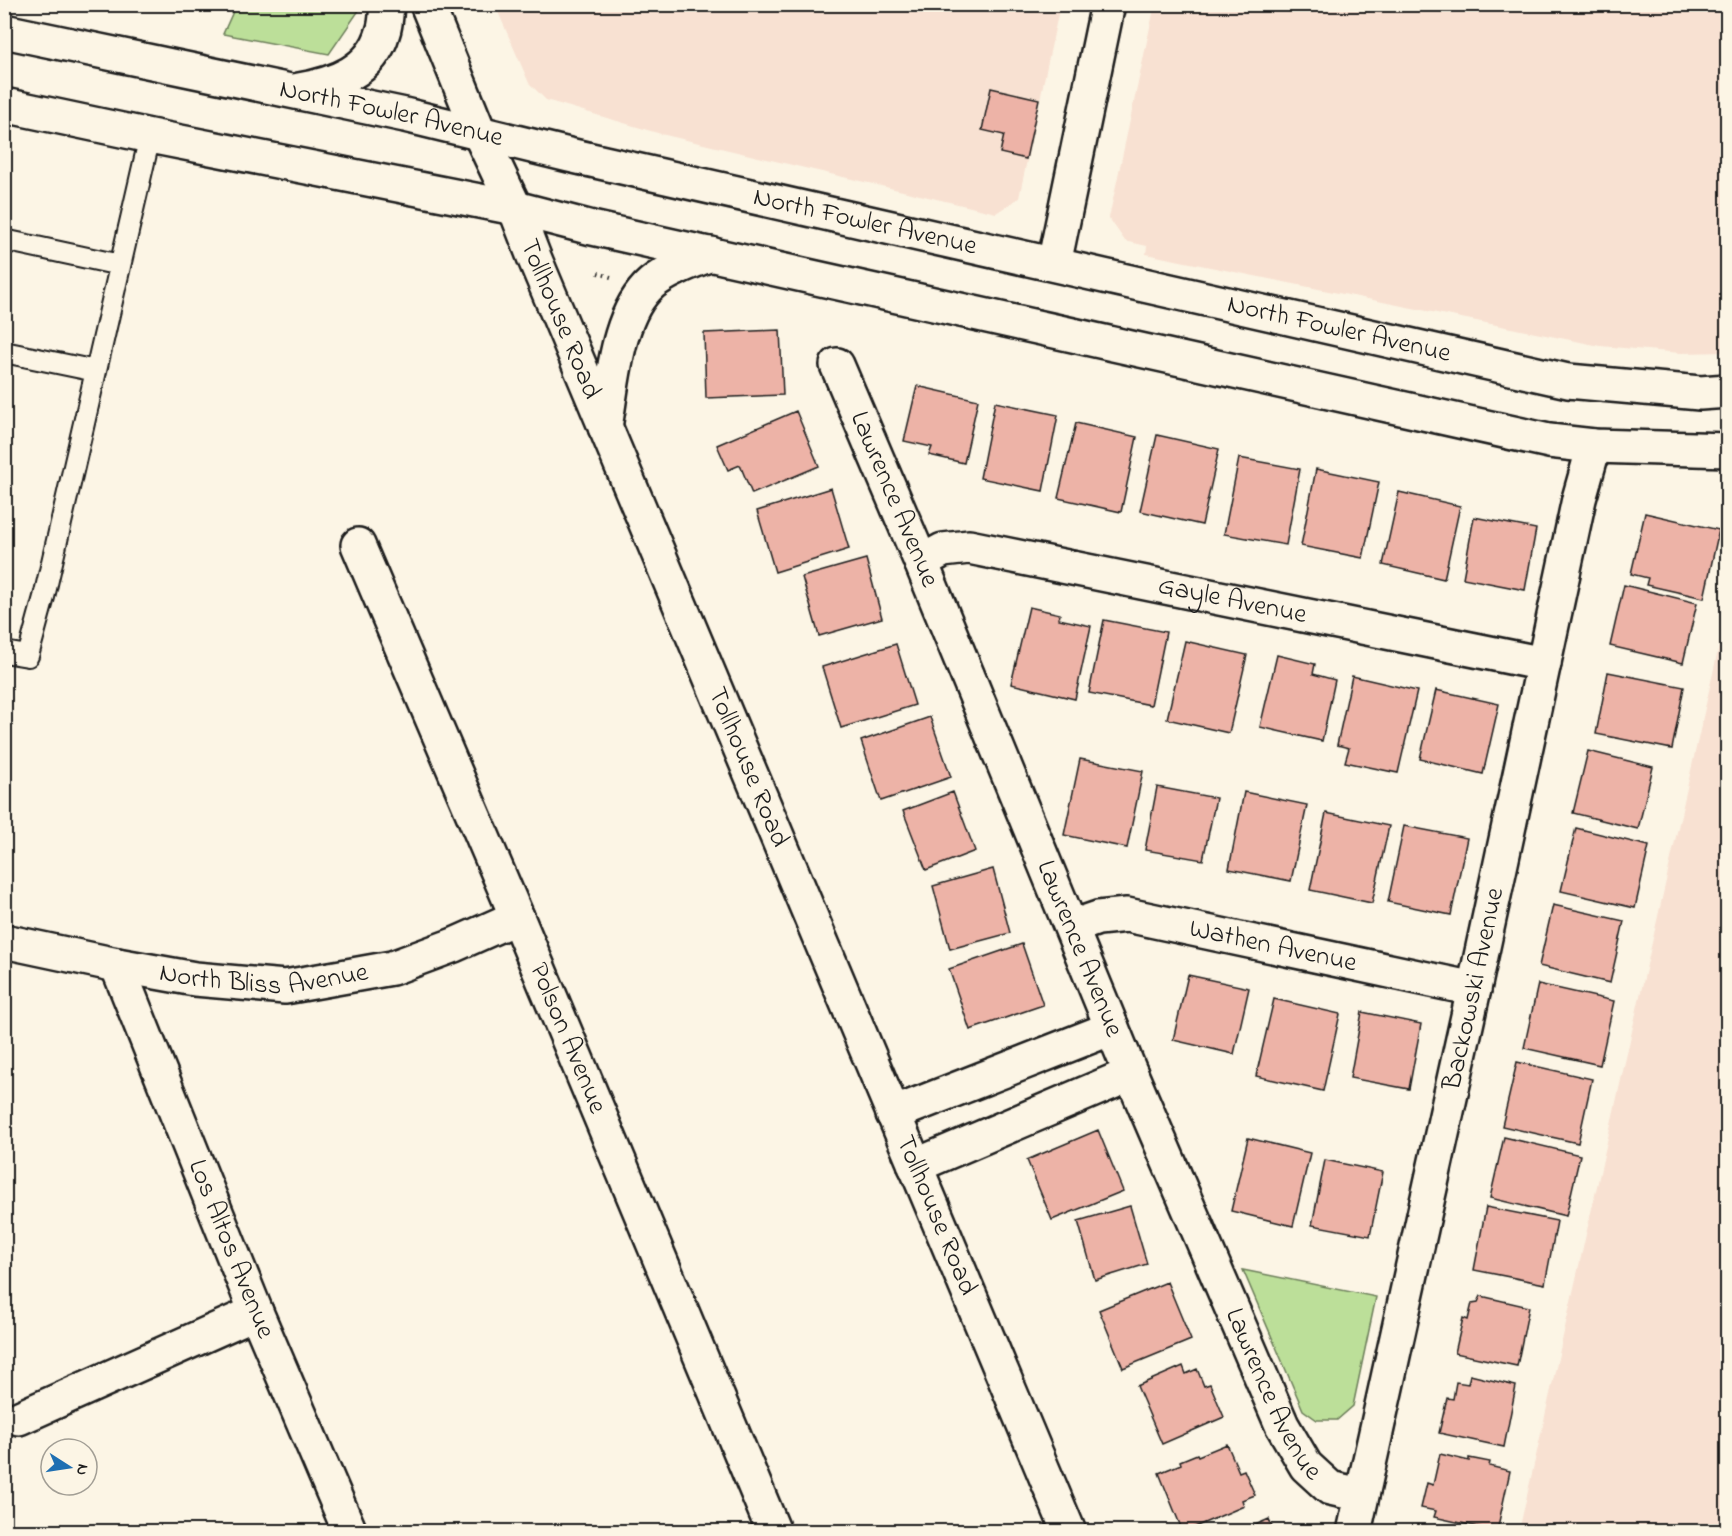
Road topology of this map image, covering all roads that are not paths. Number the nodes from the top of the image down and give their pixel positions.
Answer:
1 (387, 4) edge
2 (426, 4) edge
3 (1108, 4) edge
4 (13, 35) edge
5 (289, 91) junction
6 (4, 105) edge
7 (479, 132) junction
8 (150, 136) junction
9 (514, 208) junction
10 (4, 240) edge
11 (711, 254) junction
12 (1054, 264) junction
13 (120, 265) junction
14 (4, 352) edge
15 (837, 365) dead end
16 (96, 371) junction
17 (1728, 391) edge
18 (605, 427) junction
19 (1594, 446) junction
20 (1728, 450) edge
21 (358, 545) dead end
22 (921, 562) junction
23 (4, 652) edge
24 (1544, 664) junction
25 (517, 917) junction
26 (1072, 927) junction
27 (4, 941) edge
28 (117, 965) junction
29 (1474, 989) junction
30 (1112, 1028) junction
31 (1131, 1074) junction
32 (893, 1114) junction
33 (915, 1166) junction
34 (256, 1312) junction
35 (19, 1418) dead end
36 (1361, 1495) junction
37 (350, 1532) edge
38 (774, 1532) edge
39 (1069, 1532) edge
40 (1354, 1532) edge

1 - 5 street
2 - 7 street, Tollhouse Road
3 - 12 street
4 - 5 street, North Fowler Avenue
5 - 7 street, North Fowler Avenue
6 - 8 street
7 - 9 street, Tollhouse Road
7 - 12 street, North Fowler Avenue
8 - 9 street
8 - 13 lane
9 - 11 street
9 - 18 street, Tollhouse Road
10 - 13 lane
11 - 18 street
11 - 19 street
12 - 17 street, North Fowler Avenue
13 - 16 lane
14 - 16 lane
15 - 22 street, Lawrence Avenue
16 - 23 lane
18 - 32 street, Tollhouse Road
19 - 20 street
19 - 24 street, Backowski Avenue
21 - 25 street, Polson Avenue
22 - 24 street, Gayle Avenue
22 - 26 street, Lawrence Avenue
24 - 29 street, Backowski Avenue
25 - 28 street, North Bliss Avenue
25 - 38 street, Polson Avenue
26 - 29 street, Wathen Avenue
26 - 30 street, Lawrence Avenue
27 - 28 street, North Bliss Avenue
28 - 34 street, Los Altos Avenue
29 - 36 street, Backowski Avenue
30 - 31 street, Lawrence Avenue
30 - 32 street
31 - 33 street
31 - 36 street, Lawrence Avenue
32 - 33 street, Tollhouse Road
33 - 39 street, Tollhouse Road
34 - 35 street
34 - 37 street, Los Altos Avenue
36 - 40 street, Backowski Avenue

